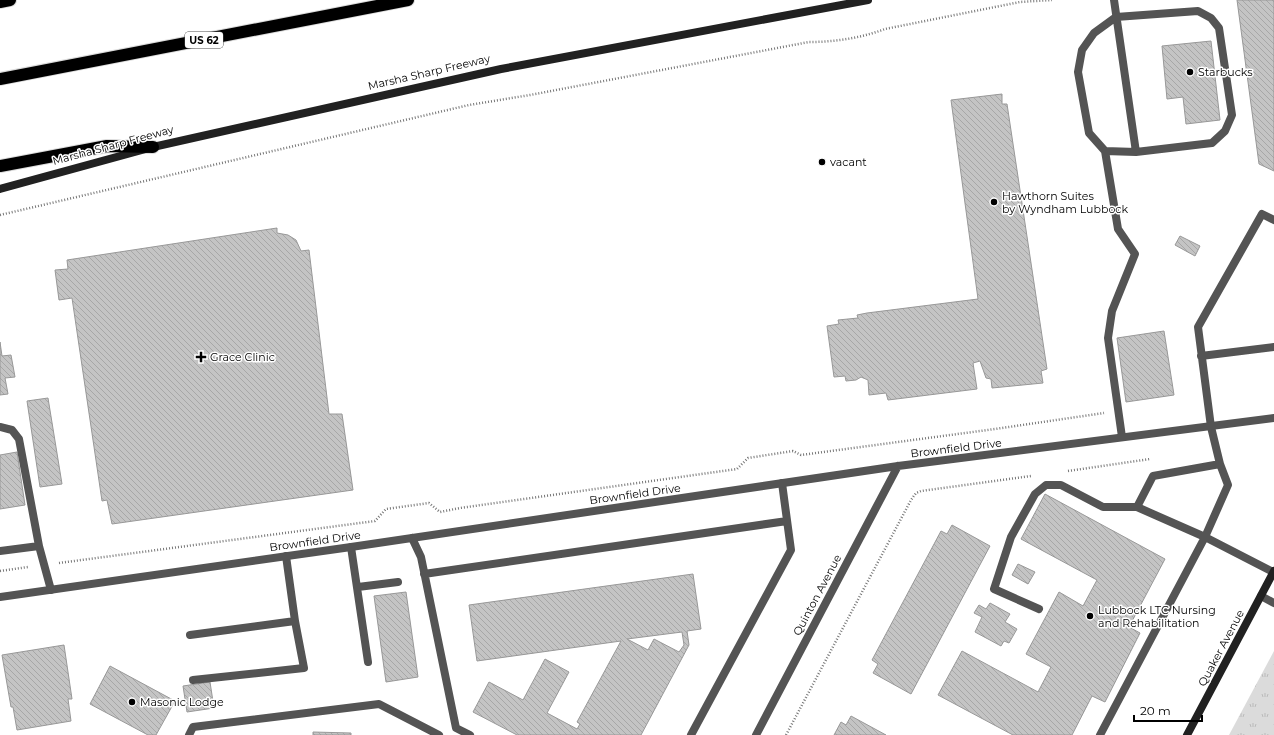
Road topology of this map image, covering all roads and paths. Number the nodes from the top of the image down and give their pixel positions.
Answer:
1 (10, 0) edge
2 (408, 0) edge
3 (868, 0) edge
4 (1052, 0) edge
5 (1114, 0) edge
6 (0, 2) edge
7 (1116, 17) junction
8 (0, 79) edge
9 (152, 147) junction
10 (1105, 150) junction
11 (1136, 152) junction
12 (0, 166) edge
13 (0, 189) edge
14 (0, 214) edge
15 (1274, 220) edge
16 (1274, 347) edge
17 (1201, 356) junction
18 (1118, 411) junction
19 (1274, 418) edge
20 (1211, 426) junction
21 (0, 427) edge
22 (1122, 438) junction
23 (1155, 458) dead end
24 (1220, 464) junction
25 (898, 466) junction
26 (1063, 471) dead end
27 (1032, 476) dead end
28 (782, 483) junction
29 (1137, 507) junction
30 (787, 521) junction
31 (1205, 537) junction
32 (412, 538) junction
33 (39, 546) junction
34 (351, 547) junction
35 (0, 551) edge
36 (286, 556) junction
37 (44, 565) junction
38 (0, 571) edge
39 (1274, 572) edge
40 (424, 574) junction
41 (398, 582) dead end
42 (358, 587) junction
43 (51, 590) junction
44 (1261, 596) junction
45 (0, 597) edge
46 (1274, 603) edge
47 (1039, 609) dead end
48 (296, 621) junction
49 (190, 635) dead end
50 (368, 662) dead end
51 (193, 680) dead end
52 (189, 735) edge
53 (439, 735) edge
54 (470, 735) edge
55 (690, 735) edge
56 (756, 735) edge
57 (786, 735) edge
58 (1100, 735) edge
59 (1187, 735) edge

1 - 6 highway
2 - 8 highway, US 62
3 - 9 main road, Marsha Sharp Freeway
4 - 14 path
5 - 7 street
7 - 10 street
7 - 11 street
7 - 11 street
9 - 12 highway
9 - 13 main road, Marsha Sharp Freeway
10 - 11 street
10 - 18 street
15 - 17 street
16 - 17 street
17 - 20 street
18 - 22 street
18 - 37 path
19 - 20 street, Brownfield Drive
20 - 22 street, Brownfield Drive
20 - 24 street
21 - 33 street
22 - 25 street, Brownfield Drive
23 - 26 path
24 - 29 street
24 - 31 street
25 - 28 street, Brownfield Drive
25 - 56 street, Quinton Avenue
27 - 57 path
28 - 30 street
28 - 32 street, Brownfield Drive
29 - 31 street
29 - 47 street
30 - 40 street
30 - 55 street
31 - 39 street
31 - 58 street
32 - 34 street, Brownfield Drive
32 - 40 street
33 - 35 street
33 - 37 street
34 - 36 street, Brownfield Drive
34 - 42 street
36 - 43 street, Brownfield Drive
36 - 48 street
37 - 38 path
37 - 43 street
39 - 44 main road, Quaker Avenue
40 - 54 street
41 - 42 street
42 - 50 street
43 - 45 street, Brownfield Drive
44 - 46 street
44 - 59 main road, Quaker Avenue
48 - 49 street
48 - 51 street
52 - 53 street

